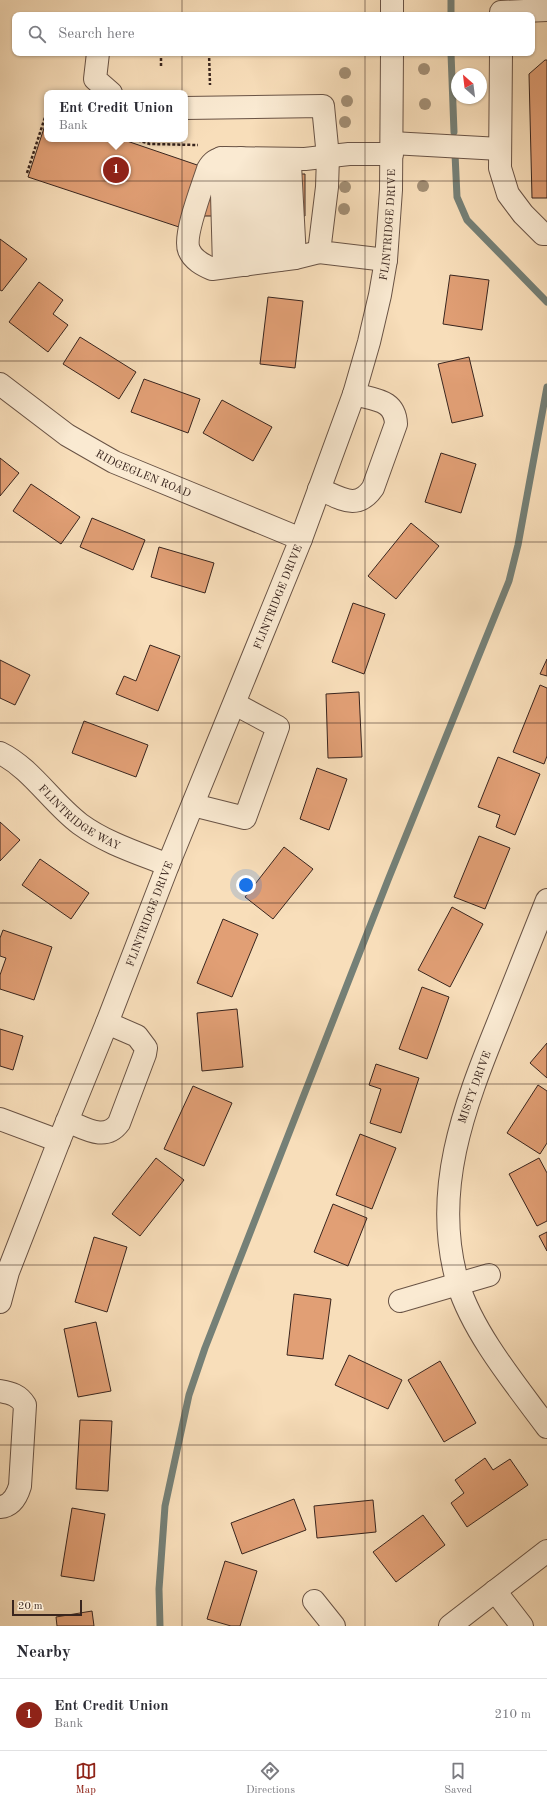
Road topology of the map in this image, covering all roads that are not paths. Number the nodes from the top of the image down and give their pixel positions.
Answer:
1 (392, 0) edge
2 (502, 9) edge
3 (547, 10) edge
4 (392, 12) edge
5 (98, 56) edge
6 (392, 56) edge
7 (501, 56) edge
8 (108, 90) edge
9 (188, 108) edge
10 (392, 149) junction
11 (500, 149) junction
12 (328, 157) junction
13 (257, 159) junction
14 (547, 234) edge
15 (319, 252) junction
16 (386, 260) junction
17 (261, 262) junction
18 (0, 384) edge
19 (354, 394) junction
20 (319, 489) junction
21 (301, 539) junction
22 (235, 704) junction
23 (0, 753) edge
24 (193, 805) junction
25 (168, 865) junction
26 (547, 900) edge
27 (107, 1023) junction
28 (0, 1119) edge
29 (67, 1121) junction
30 (59, 1141) junction
31 (489, 1275) dead end
32 (458, 1284) junction
33 (400, 1301) dead end
34 (0, 1302) edge
35 (0, 1391) edge
36 (547, 1427) edge
37 (0, 1507) edge
38 (547, 1551) edge
39 (495, 1591) junction
40 (314, 1601) dead end
41 (334, 1626) edge
42 (450, 1626) edge
43 (522, 1626) edge

1 - 4 street
2 - 3 street
5 - 8 street
6 - 10 street, FLINTRIDGE DRIVE
7 - 11 street
9 - 12 street
10 - 11 street
10 - 12 street
10 - 16 street, FLINTRIDGE DRIVE
11 - 14 street
12 - 13 street
12 - 15 street
13 - 17 street
13 - 17 street
13 - 17 street
13 - 17 street
15 - 16 street
15 - 17 street
16 - 19 street, FLINTRIDGE DRIVE
18 - 21 street, RIDGEGLEN ROAD
19 - 20 street, FLINTRIDGE DRIVE
19 - 20 street
20 - 21 street, FLINTRIDGE DRIVE
21 - 22 street, FLINTRIDGE DRIVE
22 - 24 street, FLINTRIDGE DRIVE
22 - 24 street
23 - 25 street, FLINTRIDGE WAY
24 - 25 street, FLINTRIDGE DRIVE
25 - 27 street, FLINTRIDGE DRIVE
26 - 32 street, MISTY DRIVE
27 - 29 street, FLINTRIDGE DRIVE
27 - 29 street
28 - 30 street
29 - 30 street, FLINTRIDGE DRIVE
30 - 34 street, FLINTRIDGE DRIVE
31 - 32 street
32 - 33 street
32 - 36 street, MISTY DRIVE
35 - 37 street
38 - 39 street
39 - 42 street
39 - 43 street
40 - 41 street

